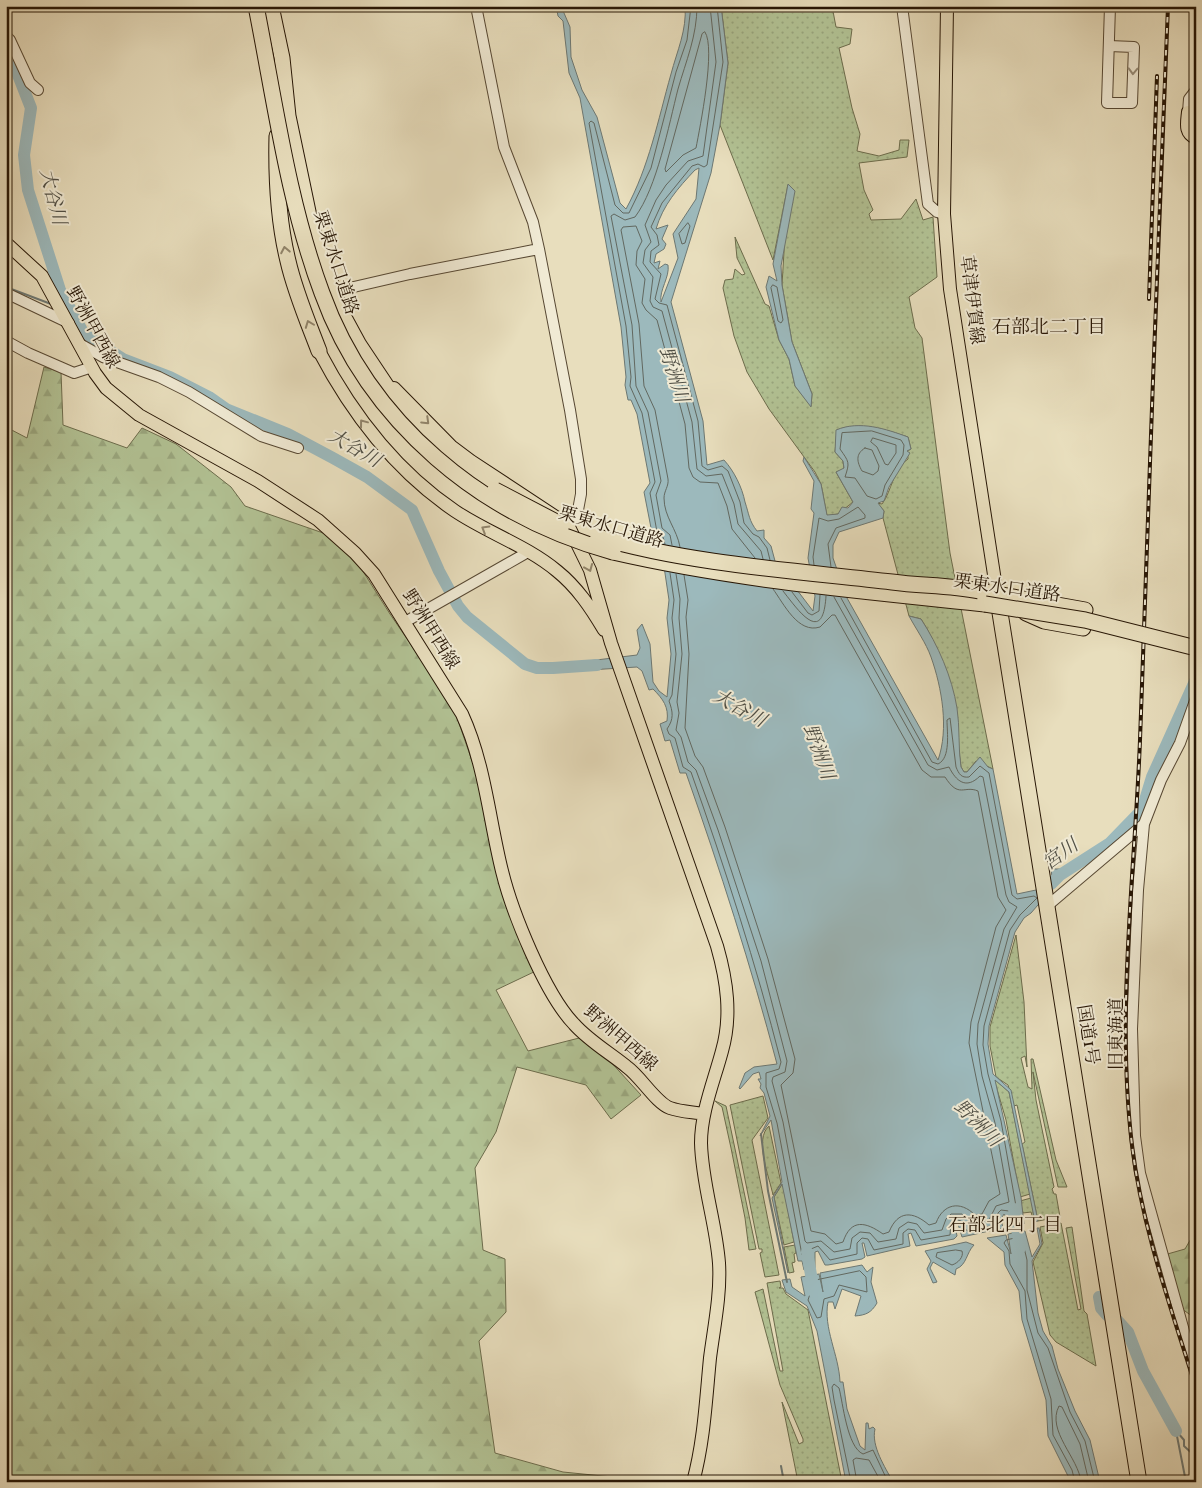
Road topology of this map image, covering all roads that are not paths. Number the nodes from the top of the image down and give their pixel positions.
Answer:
1 (256, 6) edge
2 (271, 6) edge
3 (476, 6) edge
4 (902, 6) edge
5 (947, 6) edge
6 (1110, 6) edge
7 (276, 34) junction
8 (6, 36) edge
9 (1109, 46) junction
10 (38, 90) dead end
11 (1196, 90) edge
12 (1188, 112) joint
13 (1196, 138) edge
14 (944, 214) junction
15 (6, 244) edge
16 (540, 249) junction
17 (332, 292) junction
18 (6, 293) edge
19 (70, 323) junction
20 (81, 338) junction
21 (6, 341) edge
22 (359, 346) junction
23 (319, 351) joint
24 (92, 367) junction
25 (1196, 441) edge
26 (298, 448) dead end
27 (1195, 481) edge
28 (568, 524) junction
29 (528, 552) junction
30 (1196, 592) edge
31 (998, 594) junction
32 (1196, 612) edge
33 (404, 622) junction
34 (1196, 637) edge
35 (613, 648) junction
36 (1196, 648) edge
37 (1196, 657) edge
38 (1196, 698) edge
39 (1144, 824) junction
40 (1046, 904) junction
41 (704, 1114) junction
42 (1196, 1374) edge
43 (693, 1482) edge
44 (1139, 1482) edge

1 - 36 highway, 栗東水口道路, bridge
2 - 7 highway, 栗東水口道路
3 - 16 street
4 - 14 street
5 - 14 main road, 草津伊賀線
6 - 9 street
7 - 17 highway, 栗東水口道路
23 -> 7 highway
8 - 10 street
9 -> 9 street
11 - 12 street
12 - 13 main road
14 - 31 main road, 草津伊賀線
15 - 19 main road, 野洲甲西線
16 - 17 street
16 - 28 street
17 - 22 highway, 栗東水口道路
18 - 19 street
19 - 20 main road, 野洲甲西線
20 - 24 main road, 野洲甲西線
20 - 26 street
21 - 24 street
22 -> 28 main road
22 - 31 highway, 栗東水口道路, bridge
29 -> 23 main road
24 - 33 main road, 野洲甲西線
25 - 27 street
28 -> 35 main road
29 - 33 street
29 - 35 main road
30 - 32 street
31 - 34 highway, 栗東水口道路
31 - 37 highway
31 - 40 highway, 国道1号
33 - 41 main road, 野洲甲西線
35 - 41 main road
38 - 39 street, 旧東海道
39 - 40 street
39 - 42 street, 旧東海道
40 - 44 highway, 国道1号
41 - 43 main road

